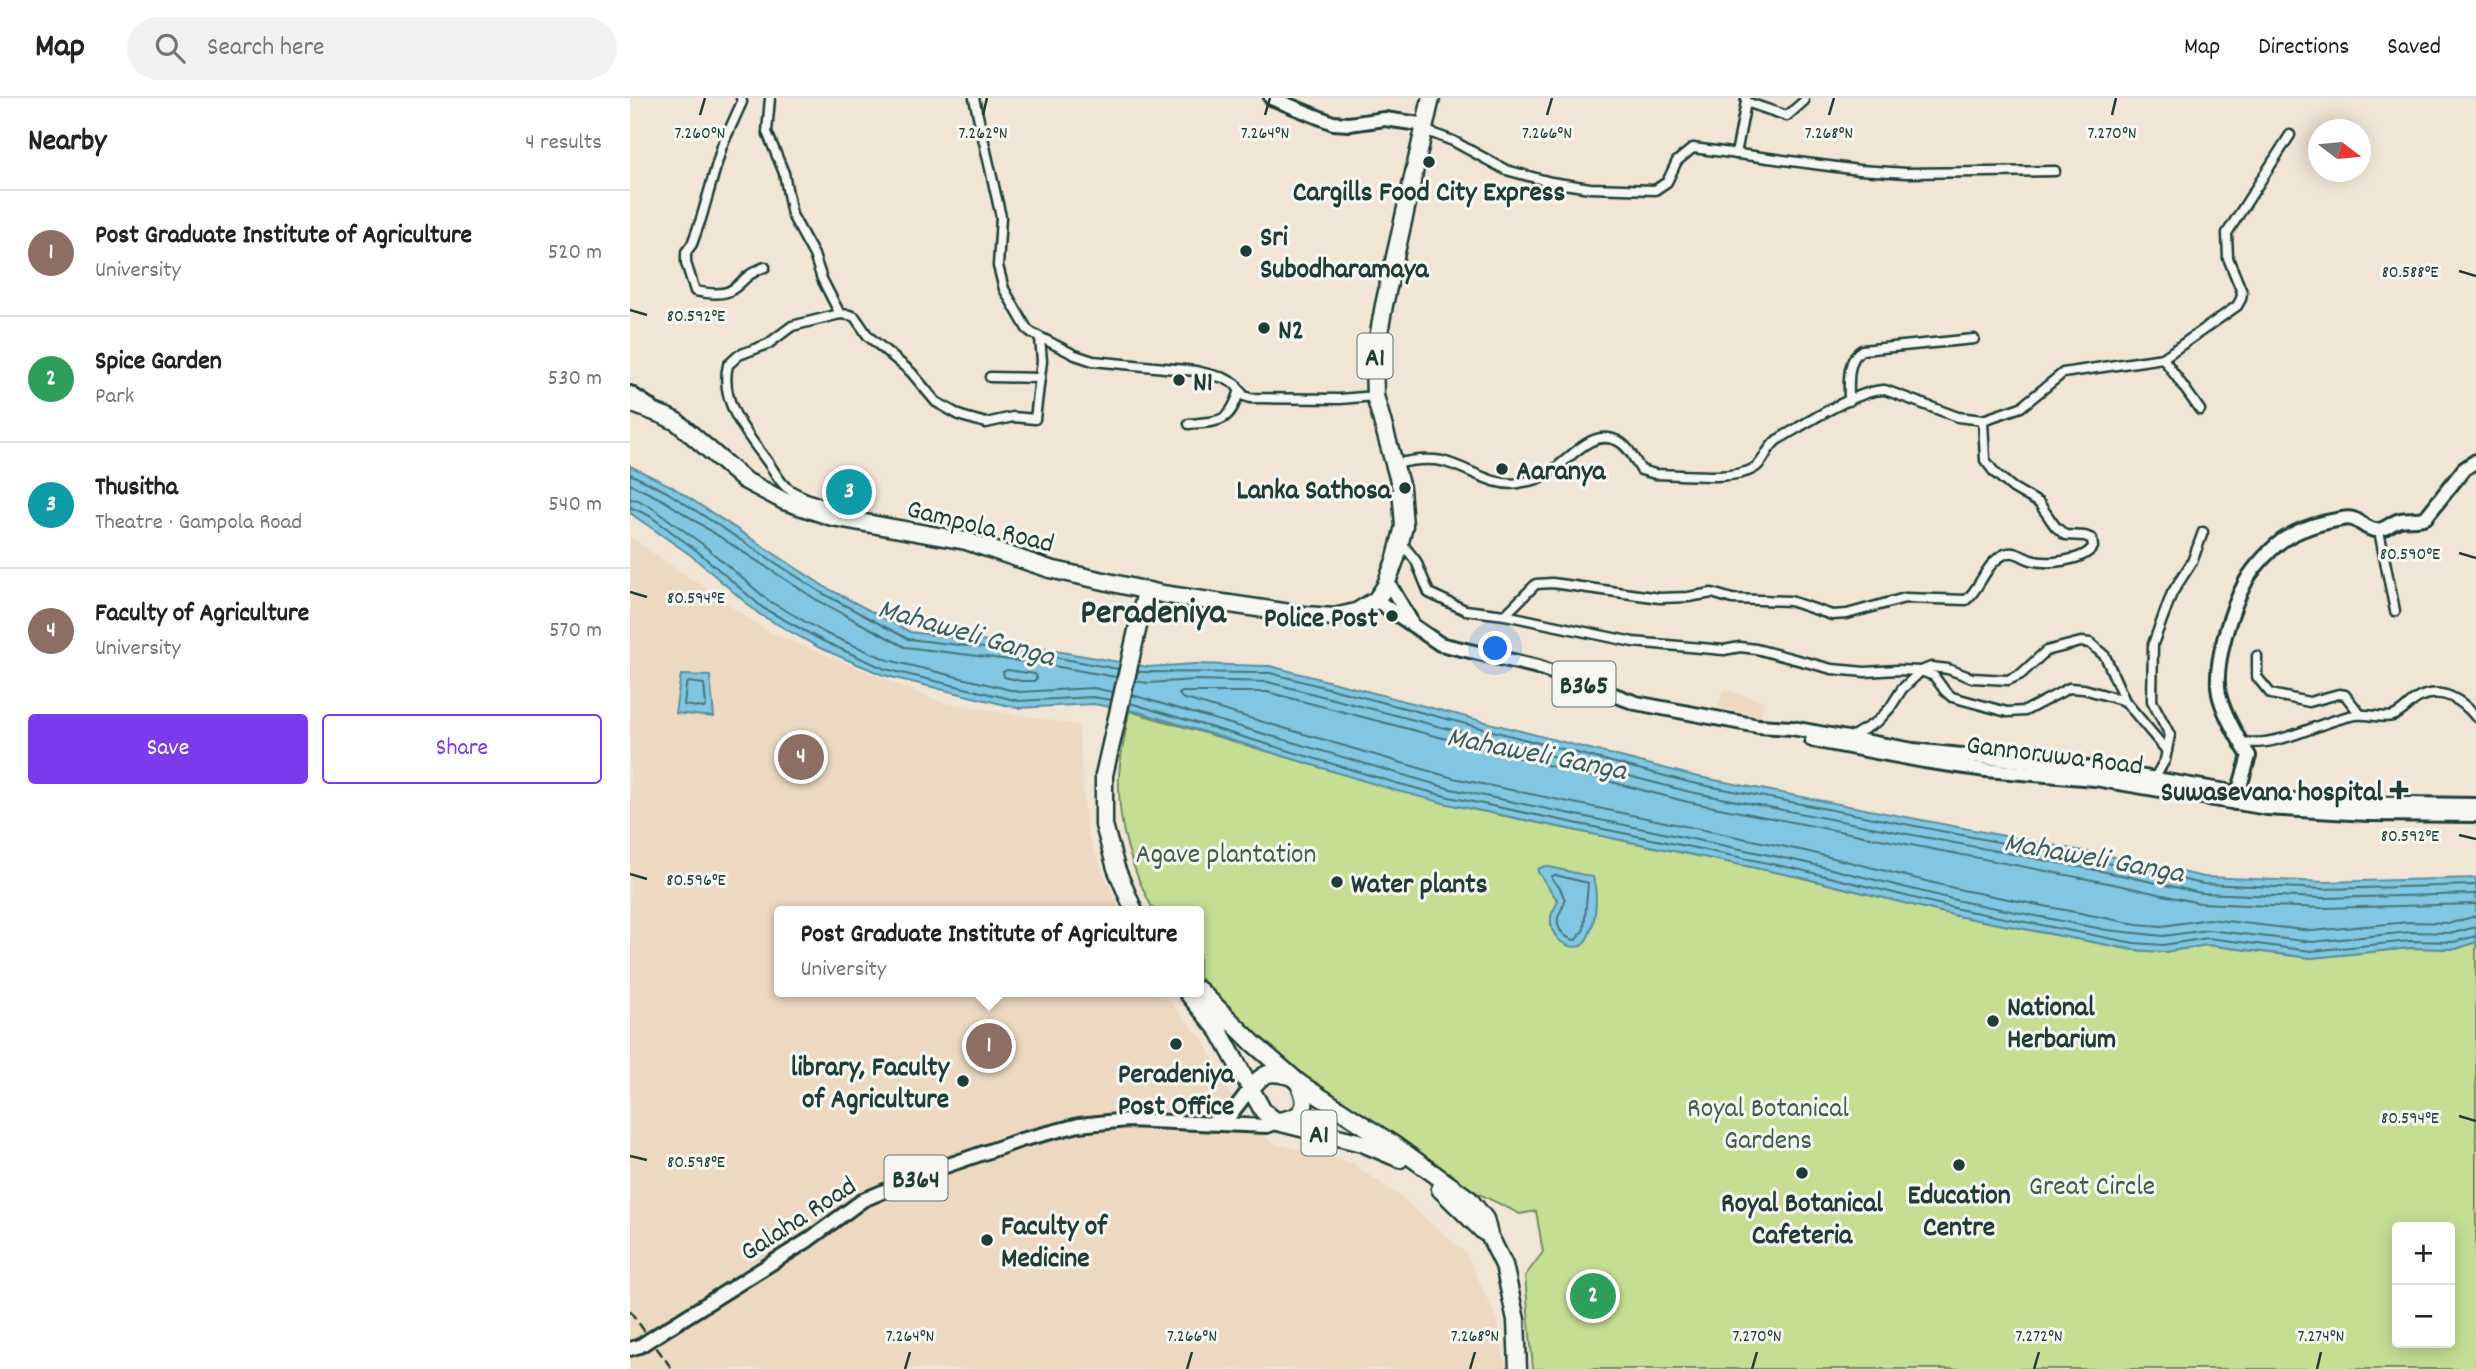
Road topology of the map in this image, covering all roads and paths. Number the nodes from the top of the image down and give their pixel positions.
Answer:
1 (741, 98) edge
2 (770, 98) edge
3 (974, 98) edge
4 (1271, 98) edge
5 (1431, 98) edge
6 (1746, 100) edge
7 (1286, 101) edge
8 (1804, 101) dead end
9 (1425, 127) junction
10 (2290, 135) dead end
11 (1736, 154) junction
12 (2055, 171) dead end
13 (765, 267) dead end
14 (840, 314) junction
15 (1040, 338) junction
16 (1974, 339) dead end
17 (2163, 358) junction
18 (990, 377) dead end
19 (1040, 378) junction
20 (1240, 390) junction
21 (630, 393) edge
22 (1375, 396) junction
23 (1849, 401) junction
24 (630, 403) edge
25 (2200, 410) dead end
26 (665, 416) junction
27 (1983, 421) junction
28 (1189, 424) dead end
29 (2476, 461) edge
30 (1395, 464) junction
31 (859, 522) junction
32 (2203, 531) dead end
33 (2379, 531) junction
34 (1401, 542) junction
35 (1388, 582) junction
36 (1146, 591) junction
37 (1376, 600) junction
38 (2395, 611) dead end
39 (1505, 615) junction
40 (1415, 627) junction
41 (2257, 656) dead end
42 (1921, 671) junction
43 (2124, 701) junction
44 (2360, 714) junction
45 (2476, 716) edge
46 (1117, 726) junction
47 (1758, 726) junction
48 (1848, 738) junction
49 (2240, 742) junction
50 (2167, 751) junction
51 (2061, 771) junction
52 (2154, 779) junction
53 (2237, 799) junction
54 (2476, 806) edge
55 (2476, 815) edge
56 (1131, 906) edge
57 (1142, 906) edge
58 (1204, 995) edge
59 (1191, 997) edge
60 (1294, 1080) junction
61 (1250, 1089) junction
62 (1277, 1122) junction
63 (1207, 1125) junction
64 (1489, 1235) junction
65 (635, 1347) edge
66 (1518, 1369) edge

1 - 13 street
2 - 14 street
3 - 15 street
4 - 7 main road
5 - 9 highway, A1
6 - 8 street
6 - 11 street
7 - 9 main road
9 - 11 street
9 - 22 highway, A1
10 - 17 street
11 - 12 street
14 - 19 street
14 - 31 street
15 - 19 street
15 - 20 street
16 - 23 street
17 - 25 street
17 - 27 street
18 - 19 street
20 - 22 street
20 - 28 street
21 - 26 main road
22 - 30 highway, A1
23 - 27 street
23 - 30 street
24 - 26 highway, Gampola Road
26 - 31 highway, Gampola Road
27 - 39 street
29 - 33 main road
30 - 34 highway, A1
31 - 36 highway, Gampola Road
32 - 50 street
33 - 38 street
33 - 49 main road
34 - 35 highway, A1
34 - 39 street
35 - 37 highway, A1
35 - 40 main road, Gannoruwa Road / B365
36 - 37 highway, Gampola Road
36 - 46 highway
37 - 40 main road, Gannoruwa Road / B365
39 - 42 street
40 - 47 main road, Gannoruwa Road / B365
41 - 44 street
42 - 43 street
42 - 43 street
42 - 48 street
43 - 50 street
44 - 45 street
44 - 49 street
46 - 56 highway
46 - 57 highway
47 - 48 main road, Gannoruwa Road / B365
47 - 51 main road, Gannoruwa Road / B365
48 - 51 main road, Gannoruwa Road / B365
49 - 53 main road
50 - 52 street
51 - 52 main road, Gannoruwa Road / B365
51 - 53 main road, Gannoruwa Road / B365
52 - 53 main road, Gannoruwa Road / B365
53 - 54 main road, Gannoruwa Road / B365
53 - 55 main road, Gannoruwa Road / B365
58 - 60 highway, A1
59 - 61 highway, A1
60 - 61 highway
60 - 62 highway
60 - 64 highway, A1
61 - 62 highway, A1
61 - 63 main road
62 - 63 main road, Galaha Road / B364
62 - 64 highway, A1
63 - 65 main road, Galaha Road / B364, bridge
64 - 66 highway, A1

